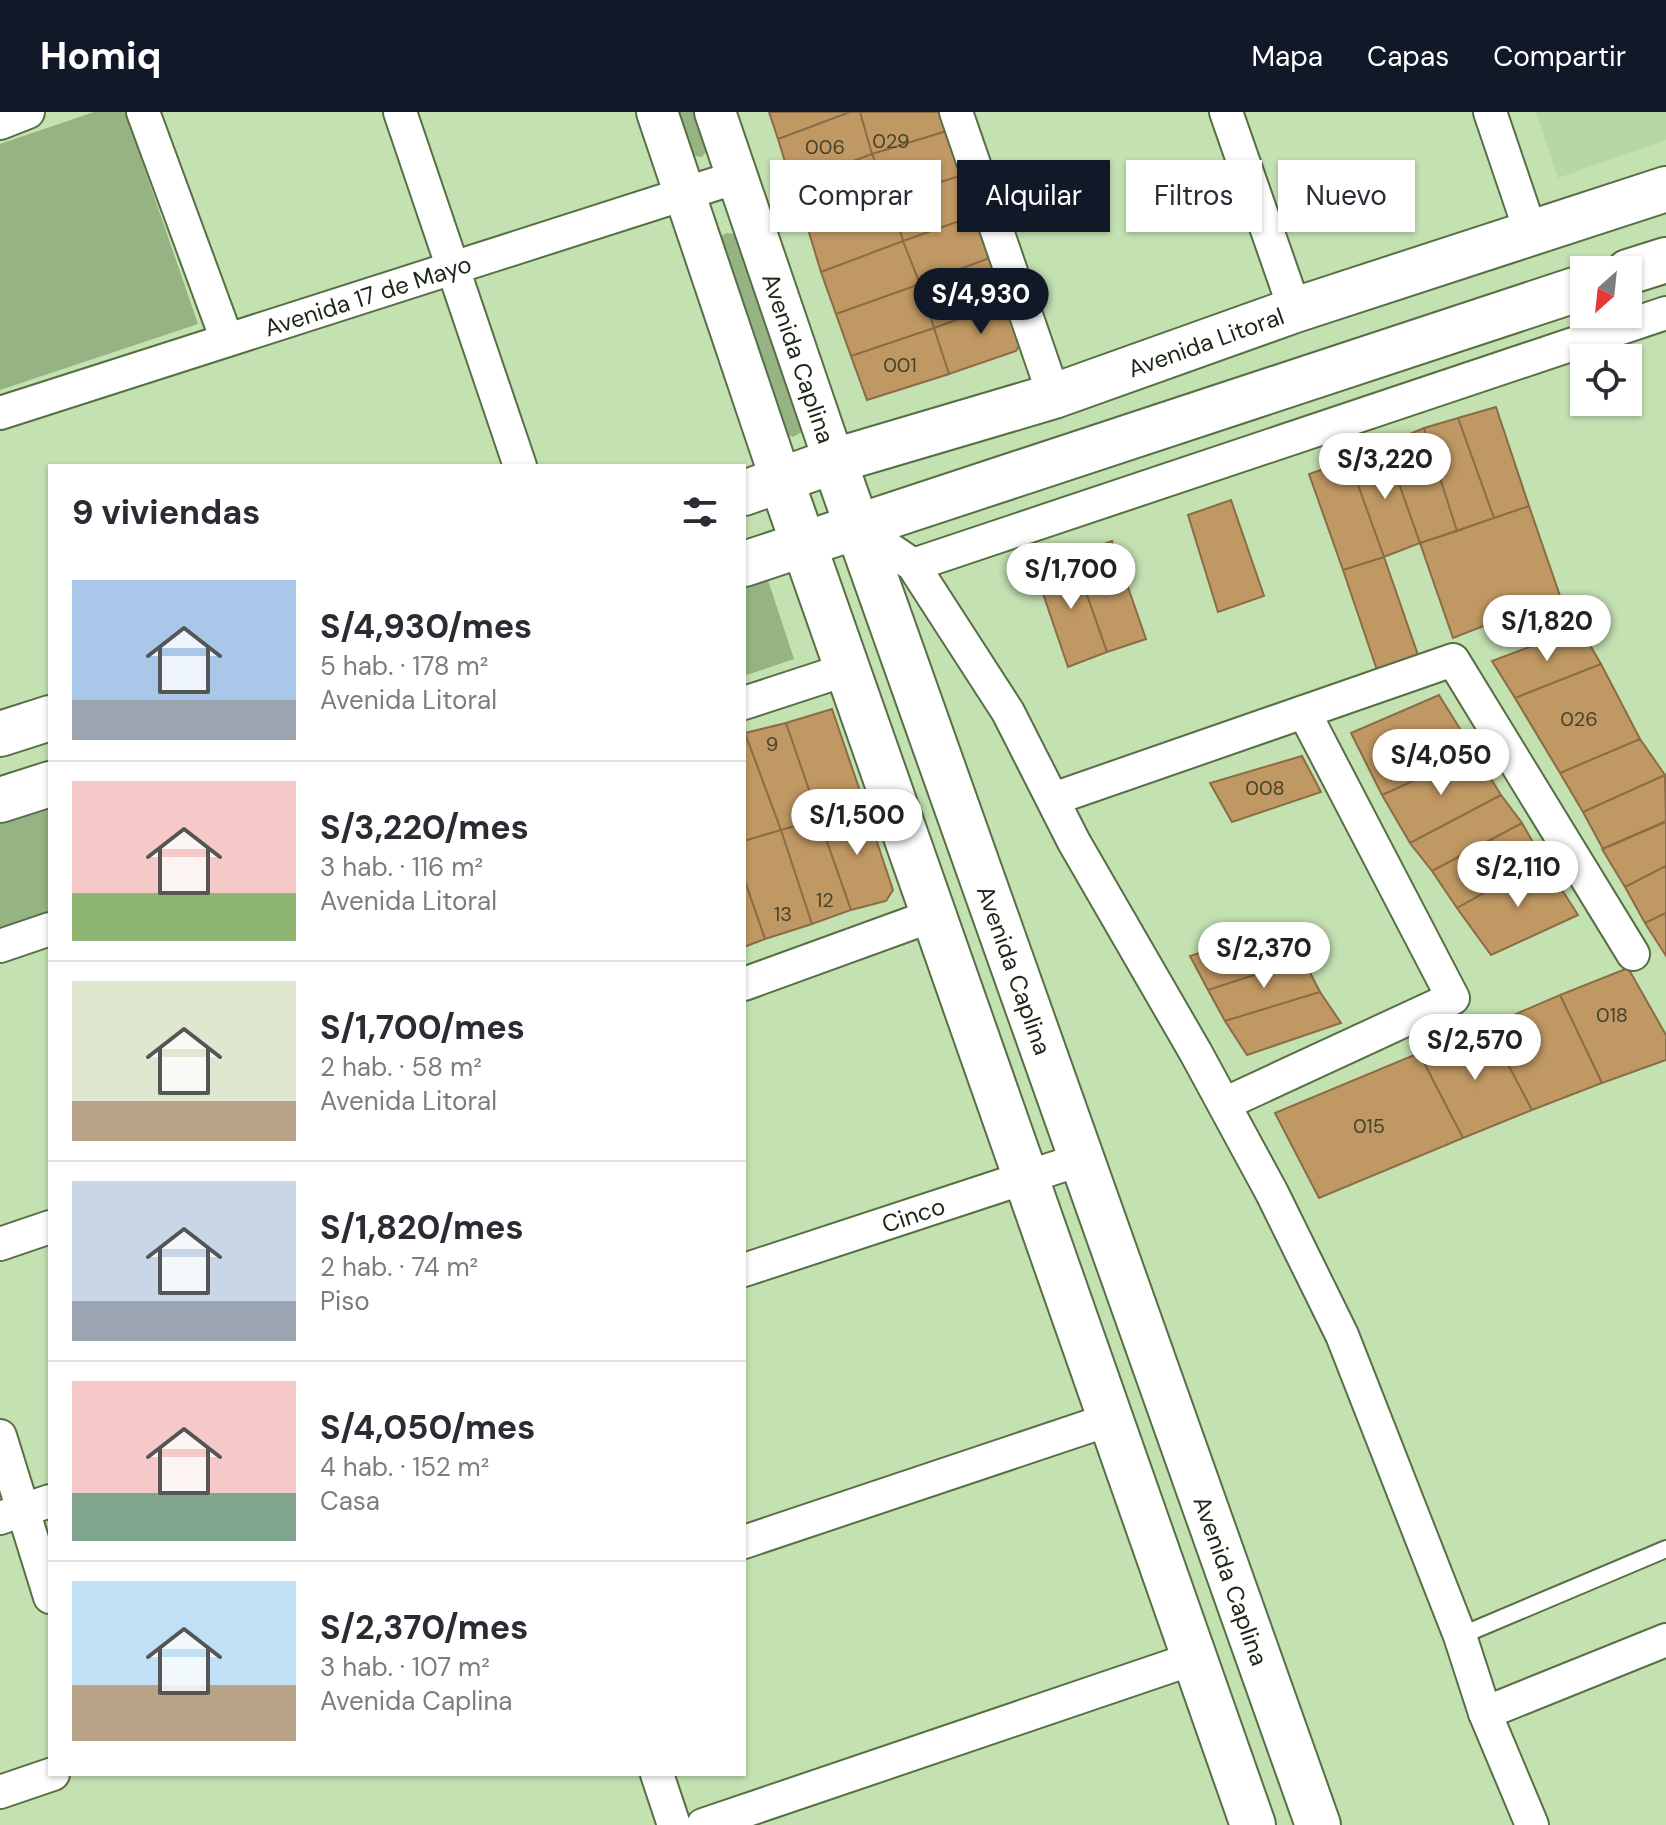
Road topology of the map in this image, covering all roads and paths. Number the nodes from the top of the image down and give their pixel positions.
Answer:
1 (28, 112) edge
2 (143, 112) edge
3 (400, 112) edge
4 (657, 112) edge
5 (715, 112) edge
6 (956, 112) edge
7 (1226, 112) edge
8 (1490, 112) edge
9 (0, 123) edge
10 (737, 177) junction
11 (1666, 189) edge
12 (684, 193) junction
13 (1531, 233) junction
14 (1666, 260) edge
15 (453, 268) junction
16 (1642, 268) edge
17 (1570, 292) edge
18 (1295, 310) junction
19 (1666, 313) edge
20 (227, 340) junction
21 (1054, 396) junction
22 (0, 413) edge
23 (834, 461) junction
24 (519, 464) edge
25 (763, 487) edge
26 (857, 527) junction
27 (804, 544) junction
28 (746, 563) edge
29 (913, 565) junction
30 (848, 669) junction
31 (746, 702) edge
32 (1304, 712) junction
33 (48, 719) edge
34 (0, 734) edge
35 (48, 785) edge
36 (1053, 799) junction
37 (0, 800) edge
38 (934, 915) junction
39 (48, 930) edge
40 (0, 946) edge
41 (1633, 954) dead end
42 (746, 983) edge
43 (1224, 1104) junction
44 (1082, 1159) junction
45 (1026, 1179) junction
46 (48, 1228) edge
47 (0, 1244) edge
48 (746, 1269) edge
49 (1111, 1419) junction
50 (0, 1436) edge
51 (24, 1510) edge
52 (746, 1541) edge
53 (1666, 1549) edge
54 (48, 1590) edge
55 (1460, 1636) junction
56 (1666, 1640) edge
57 (1195, 1658) junction
58 (1485, 1713) junction
59 (48, 1776) edge
60 (658, 1776) edge
61 (0, 1792) edge
62 (674, 1825) edge
63 (703, 1825) edge
64 (1253, 1825) edge
65 (1318, 1825) edge
66 (1532, 1825) edge

1 - 9 street
2 - 20 street
3 - 15 street
4 - 12 street
5 - 10 street, Avenida Caplina
6 - 21 street
7 - 18 street
8 - 13 street
10 - 12 street, Avenida 17 de Mayo
10 - 23 street, Avenida Caplina
11 - 13 main road, Avenida Litoral
12 - 15 street, Avenida 17 de Mayo
12 - 25 street
13 - 18 main road, Avenida Litoral
14 - 16 main road
15 - 20 street, Avenida 17 de Mayo
15 - 24 street
17 - 26 main road
18 - 21 main road, Avenida Litoral
19 - 29 street
20 - 22 street, Avenida 17 de Mayo
21 - 23 main road, Avenida Litoral
23 - 25 main road, Avenida Litoral
23 - 26 main road, Avenida Caplina
25 - 27 main road
26 - 27 main road
26 - 29 street
26 - 44 main road, Avenida Caplina
27 - 28 main road
27 - 30 main road
29 - 36 street
30 - 31 street
30 - 38 main road
32 - 36 street
32 - 41 street
32 - 43 street
33 - 34 main road
35 - 37 main road
36 - 43 street
38 - 42 street
38 - 45 main road
39 - 40 street
43 - 55 street
44 - 45 street, Cinco
44 - 65 main road, Avenida Caplina
45 - 48 street, Cinco
45 - 49 main road
46 - 47 street
49 - 52 street
49 - 57 main road
50 - 51 street
51 - 54 street
53 - 55 lane
55 - 58 street
56 - 58 street
57 - 63 street
57 - 64 main road
58 - 66 street
59 - 61 street
60 - 62 street

